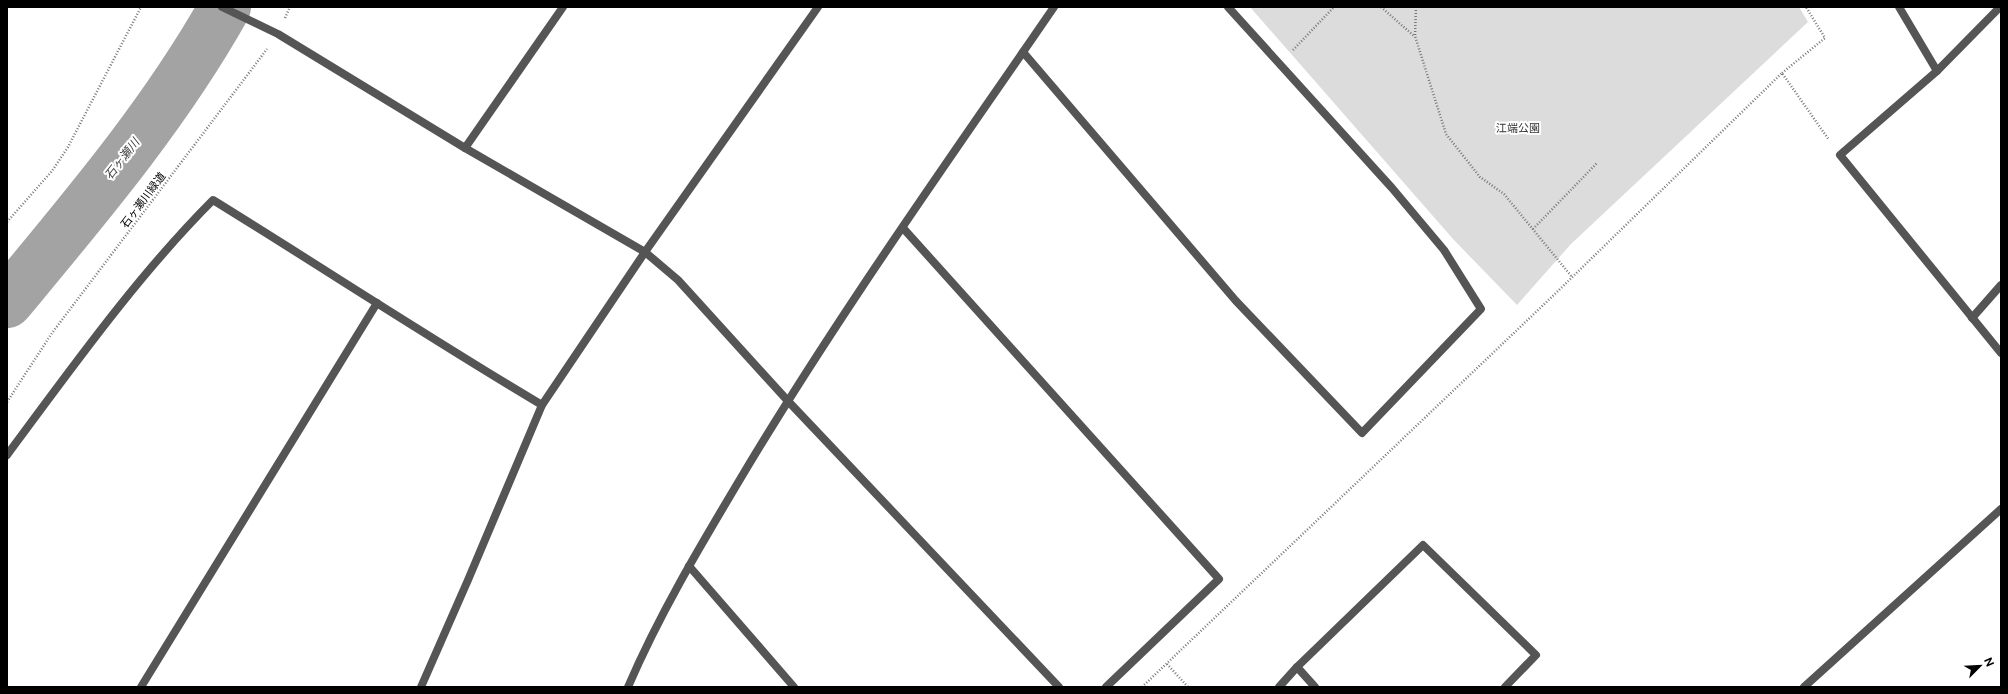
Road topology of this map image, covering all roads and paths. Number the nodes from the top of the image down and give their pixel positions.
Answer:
1 (141, 7) edge
2 (222, 7) edge
3 (290, 7) edge
4 (818, 7) edge
5 (1054, 7) edge
6 (1228, 7) edge
7 (1334, 7) edge
8 (1381, 7) edge
9 (1416, 7) edge
10 (1806, 7) edge
11 (1900, 7) edge
12 (2000, 7) edge
13 (560, 8) edge
14 (278, 34) junction
15 (1415, 36) junction
16 (1023, 52) junction
17 (1279, 65) junction
18 (1937, 71) junction
19 (1782, 73) junction
20 (465, 148) junction
21 (1840, 155) junction
22 (1597, 162) dead end
23 (7, 222) edge
24 (903, 228) junction
25 (1533, 229) junction
26 (645, 252) junction
27 (1572, 277) junction
28 (2001, 285) edge
29 (378, 302) junction
30 (1972, 318) junction
31 (2001, 353) edge
32 (787, 400) junction
33 (7, 402) edge
34 (542, 405) junction
35 (7, 455) edge
36 (2001, 509) edge
37 (689, 566) junction
38 (1167, 664) junction
39 (1297, 667) junction
40 (141, 687) edge
41 (421, 687) edge
42 (628, 687) edge
43 (794, 687) edge
44 (1059, 687) edge
45 (1106, 687) edge
46 (1142, 687) edge
47 (1188, 687) edge
48 (1279, 687) edge
49 (1315, 687) edge
50 (1505, 687) edge
51 (1804, 687) edge

1 - 23 path
2 - 14 street
3 - 14 path, 石ヶ瀬川緑道
4 - 26 street
5 - 16 street
6 - 17 street
7 - 17 path
8 - 15 path
9 - 15 path
10 - 19 path
11 - 18 street
12 - 18 street
13 - 20 street
14 - 20 street
14 - 33 path, 石ヶ瀬川緑道
15 - 25 path
16 - 17 street
16 - 24 street
18 - 21 street
19 - 21 path
19 - 27 path
20 - 26 street
21 - 30 street
22 - 25 path
24 - 32 street
24 - 45 street
25 - 27 path
26 - 32 street
26 - 34 street
27 - 38 path
28 - 30 street
29 - 34 street
29 - 35 street
29 - 40 street
30 - 31 street
32 - 37 street
32 - 44 street
34 - 41 street
36 - 51 street
37 - 42 street
37 - 43 street
38 - 46 path
38 - 47 path
39 - 48 street
39 - 49 street
39 - 50 street

